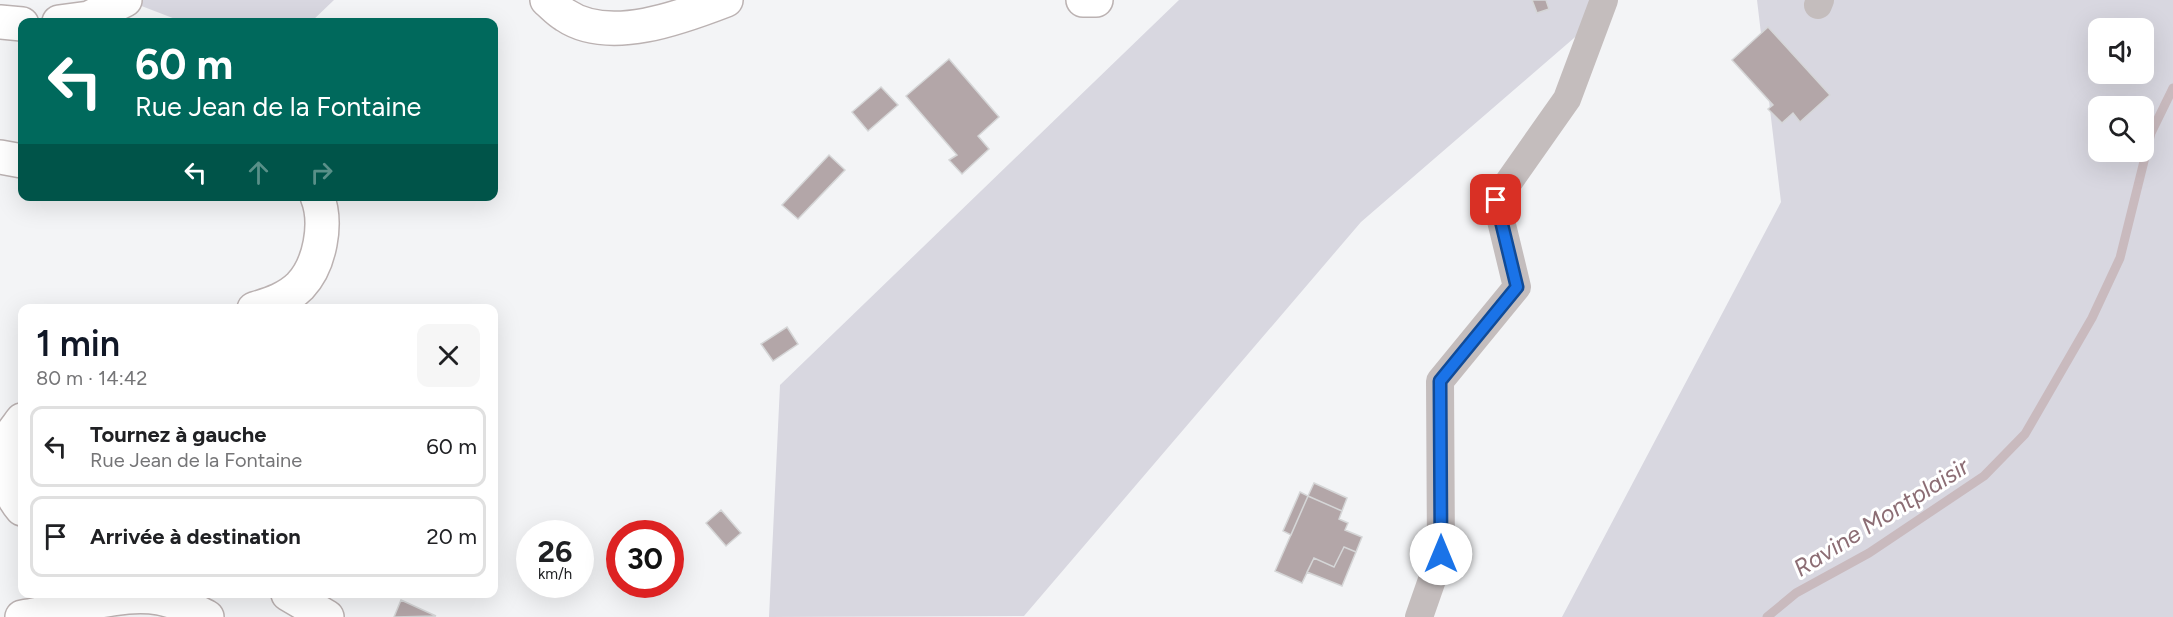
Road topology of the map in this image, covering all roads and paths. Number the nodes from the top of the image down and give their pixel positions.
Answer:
1 (125, 0) edge
2 (547, 0) edge
3 (726, 0) edge
4 (1083, 0) edge
5 (1096, 0) edge
6 (1604, 0) edge
7 (89, 18) edge
8 (0, 22) edge
9 (18, 24) edge
10 (0, 157) edge
11 (18, 160) edge
12 (319, 201) edge
13 (270, 304) edge
14 (18, 426) edge
15 (18, 504) edge
16 (124, 598) edge
17 (159, 598) edge
18 (295, 598) edge
19 (22, 617) edge
20 (207, 617) edge
21 (327, 617) edge
22 (1419, 617) edge

1 - 7 main road
2 - 3 main road
4 - 5 main road
6 - 22 street
8 - 9 main road
10 - 11 main road
12 - 13 main road
14 - 15 main road
16 - 19 main road
17 - 20 main road
18 - 21 main road

